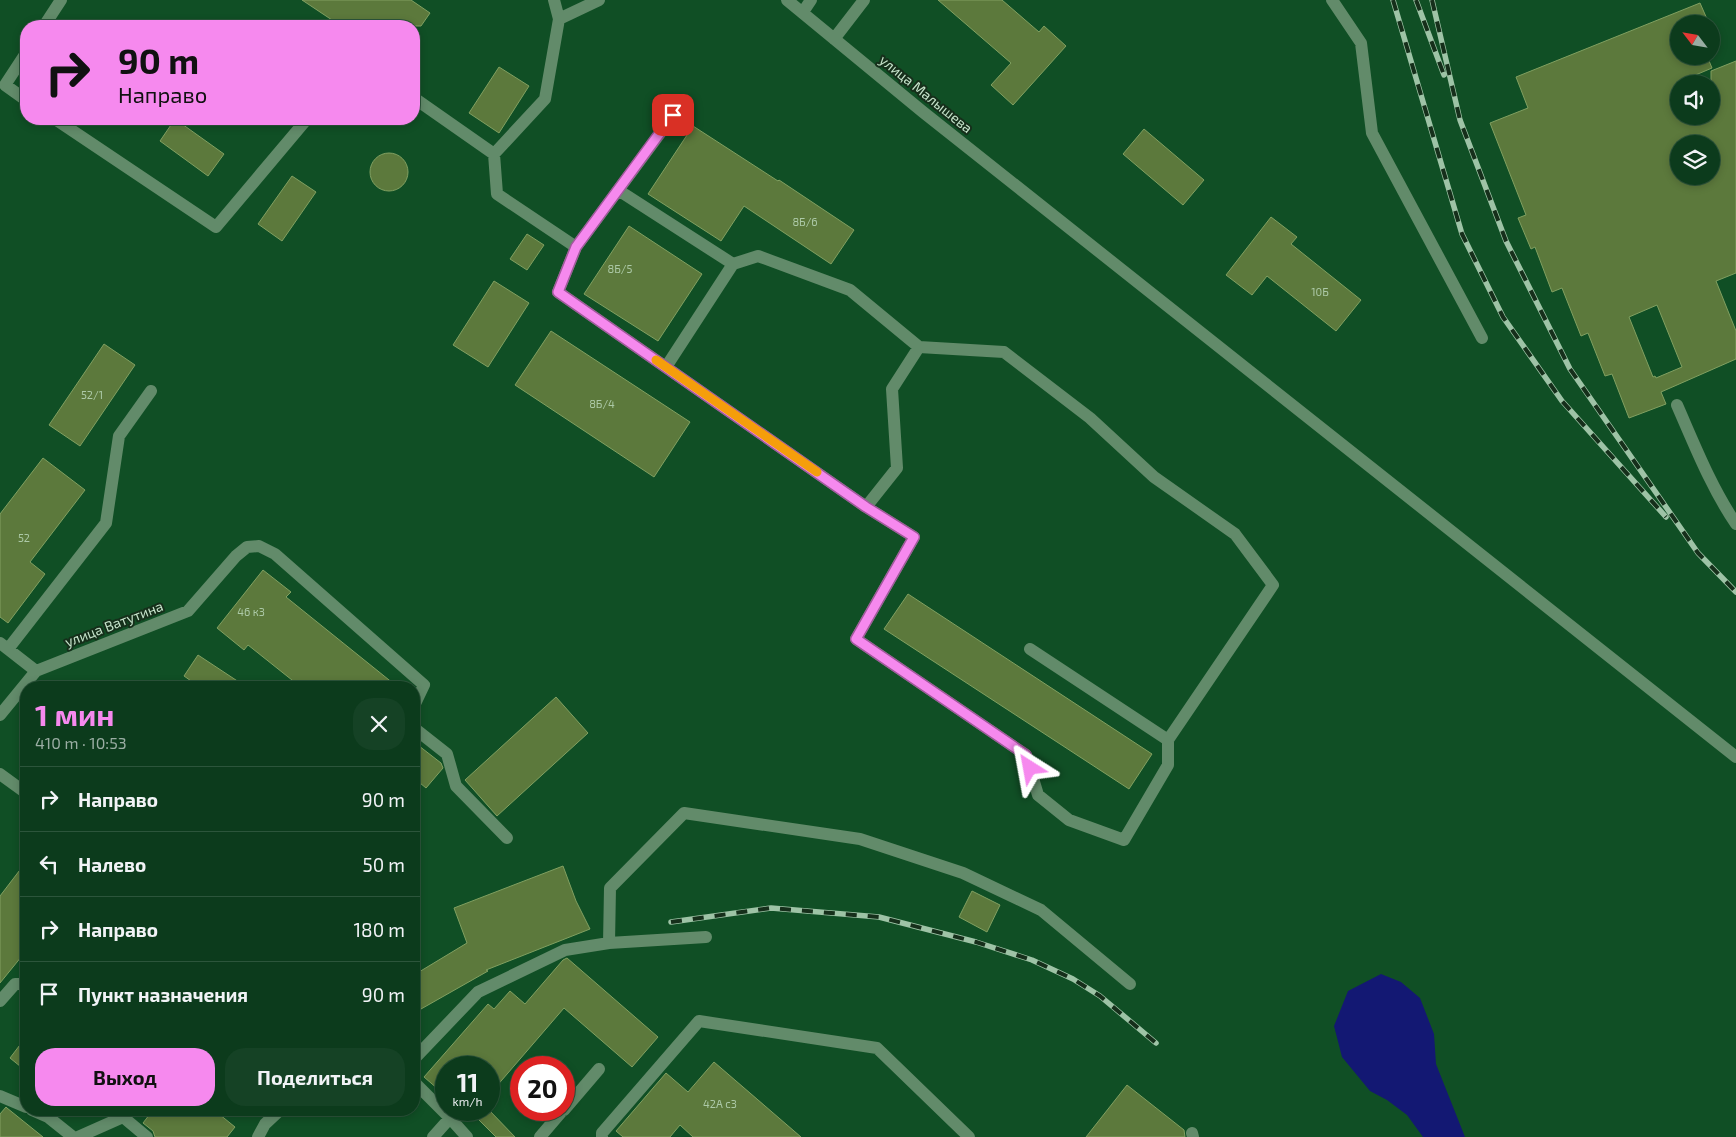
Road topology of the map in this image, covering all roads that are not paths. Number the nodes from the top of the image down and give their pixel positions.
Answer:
1 (61, 0) edge
2 (554, 0) edge
3 (599, 0) edge
4 (787, 0) edge
5 (811, 0) edge
6 (864, 0) edge
7 (1332, 0) edge
8 (803, 12) junction
9 (559, 19) junction
10 (48, 20) edge
11 (834, 38) junction
12 (20, 62) edge
13 (20, 96) edge
14 (684, 100) dead end
15 (420, 102) edge
16 (64, 125) edge
17 (302, 125) edge
18 (494, 154) junction
19 (618, 190) junction
20 (576, 247) junction
21 (733, 264) junction
22 (1482, 338) dead end
23 (918, 347) junction
24 (666, 367) junction
25 (151, 391) dead end
26 (1677, 405) dead end
27 (1730, 506) edge
28 (866, 507) junction
29 (1736, 524) edge
30 (4, 646) edge
31 (1030, 649) dead end
32 (36, 671) junction
33 (28, 681) edge
34 (419, 681) edge
35 (420, 681) edge
36 (20, 691) edge
37 (420, 693) edge
38 (0, 715) edge
39 (420, 733) edge
40 (1168, 740) junction
41 (1736, 758) edge
42 (0, 774) edge
43 (20, 789) edge
44 (507, 838) dead end
45 (706, 937) dead end
46 (610, 943) junction
47 (20, 984) edge
48 (1130, 984) dead end
49 (0, 1002) edge
50 (420, 1053) edge
51 (598, 1069) dead end
52 (420, 1088) edge
53 (0, 1096) edge
54 (575, 1097) edge
55 (435, 1103) edge
56 (20, 1105) edge
57 (46, 1116) edge
58 (119, 1116) edge
59 (128, 1116) edge
60 (274, 1116) edge
61 (447, 1121) edge
62 (453, 1121) edge
63 (554, 1121) edge
64 (73, 1137) edge
65 (78, 1137) edge
66 (147, 1137) edge
67 (258, 1137) edge
68 (433, 1137) edge
69 (468, 1137) edge
70 (540, 1137) edge
71 (602, 1137) edge
72 (969, 1137) edge

1 - 10 street
2 - 9 street
3 - 9 street
4 - 8 street, улица Малышева
5 - 8 street
6 - 11 street
7 - 22 street
8 - 11 street, улица Малышева
9 - 18 street
11 - 41 street, улица Малышева
12 - 13 street
14 - 19 street
15 - 18 street
16 - 17 street
18 - 20 street
19 - 20 street
19 - 21 street
20 - 24 street
21 - 23 street
21 - 24 street
23 - 28 street
23 - 40 street
24 - 28 street
25 - 30 street
26 - 27 street
27 - 29 street
28 - 40 street
30 - 32 street
31 - 40 street
32 - 33 street, улица Ватутина
32 - 34 street, улица Ватутина
35 - 37 street, улица Ватутина
36 - 38 street, улица Ватутина
39 - 44 street
42 - 43 street
45 - 46 street
46 - 48 street
46 - 50 street
47 - 49 street
51 - 54 street
52 - 55 street
53 - 56 street
57 - 64 street
58 - 65 street
59 - 66 street
60 - 67 street
61 - 68 street
62 - 69 street
63 - 70 street
71 - 72 street

